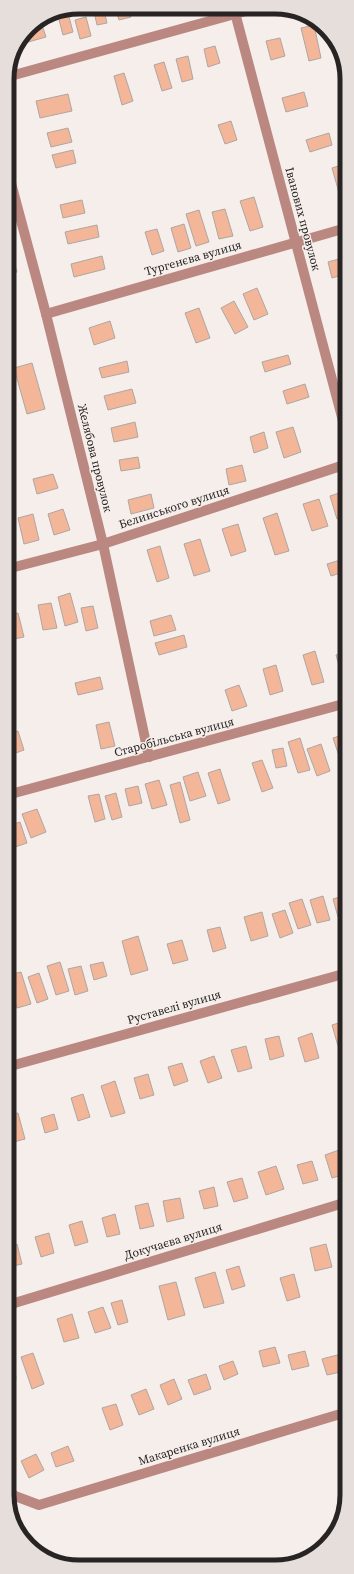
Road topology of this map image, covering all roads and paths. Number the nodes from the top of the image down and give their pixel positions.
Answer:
1 (225, 14) edge
2 (236, 14) edge
3 (14, 76) edge
4 (14, 194) edge
5 (340, 230) edge
6 (295, 242) junction
7 (46, 314) junction
8 (340, 413) edge
9 (340, 466) edge
10 (103, 544) junction
11 (14, 567) edge
12 (340, 705) edge
13 (149, 757) junction
14 (14, 793) edge
15 (340, 974) edge
16 (14, 1065) edge
17 (340, 1204) edge
18 (14, 1303) edge
19 (340, 1414) edge
20 (14, 1495) edge

1 - 3 street
2 - 6 street, Іванових провулок
4 - 7 street, Желябова провулок
5 - 6 street, Тургенєва вулиця
6 - 7 street, Тургенєва вулиця
6 - 8 street, Іванових провулок
7 - 10 street, Желябова провулок
9 - 10 street, Белинського вулиця
10 - 11 street, Белинського вулиця
10 - 13 street, Желябова провулок
12 - 13 street, Старобільська вулиця
13 - 14 street, Старобільська вулиця
15 - 16 street, Руставелі вулиця
17 - 18 street, Докучаєва вулиця
19 - 20 street, Макаренка вулиця

